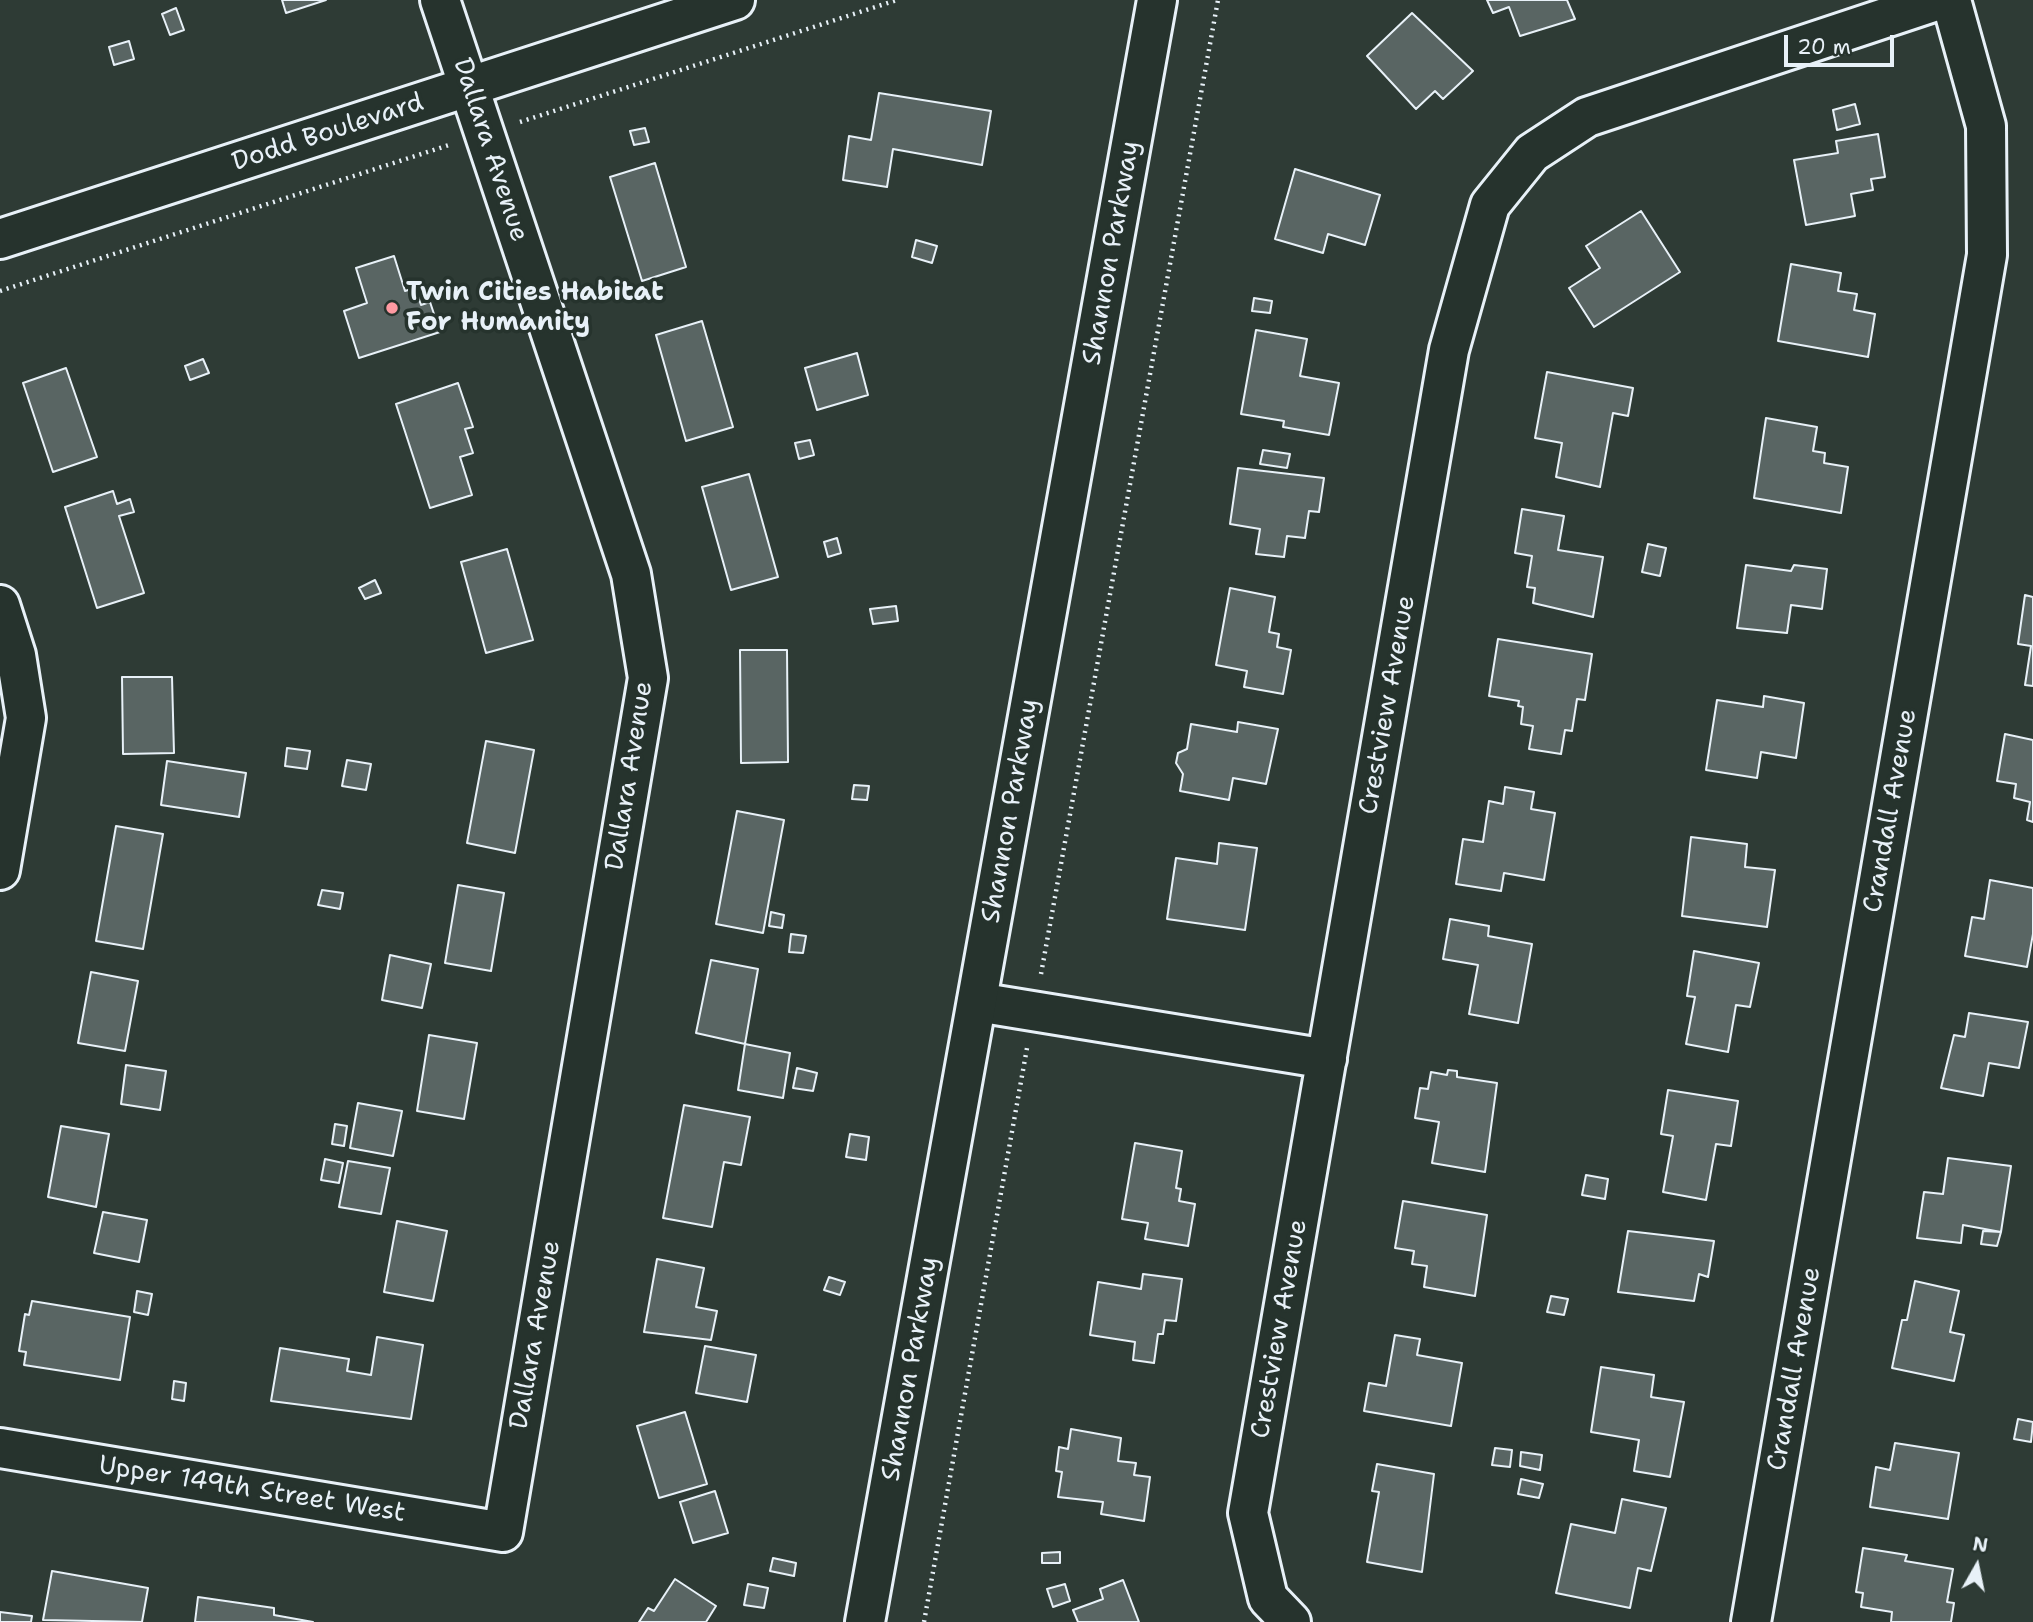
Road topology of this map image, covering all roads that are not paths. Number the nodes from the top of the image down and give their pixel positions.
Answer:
1 (440, 0) edge
2 (735, 0) edge
3 (1157, 0) edge
4 (1939, 0) edge
5 (1951, 0) edge
6 (468, 88) junction
7 (0, 239) edge
8 (0, 605) edge
9 (0, 870) edge
10 (976, 1002) junction
11 (1327, 1059) junction
12 (0, 1448) edge
13 (503, 1532) joint
14 (1280, 1610) edge
15 (865, 1622) edge
16 (1751, 1622) edge

1 - 6 street, Dallara Avenue
2 - 6 street, Dodd Boulevard
3 - 10 street, Shannon Parkway
4 - 11 street, Crestview Avenue
5 - 16 street, Crandall Avenue
6 - 7 street, Dodd Boulevard
6 - 13 street, Dallara Avenue
8 - 9 street
10 - 11 street
10 - 15 street, Shannon Parkway
11 - 14 street, Crestview Avenue
12 - 13 street, Upper 149th Street West

